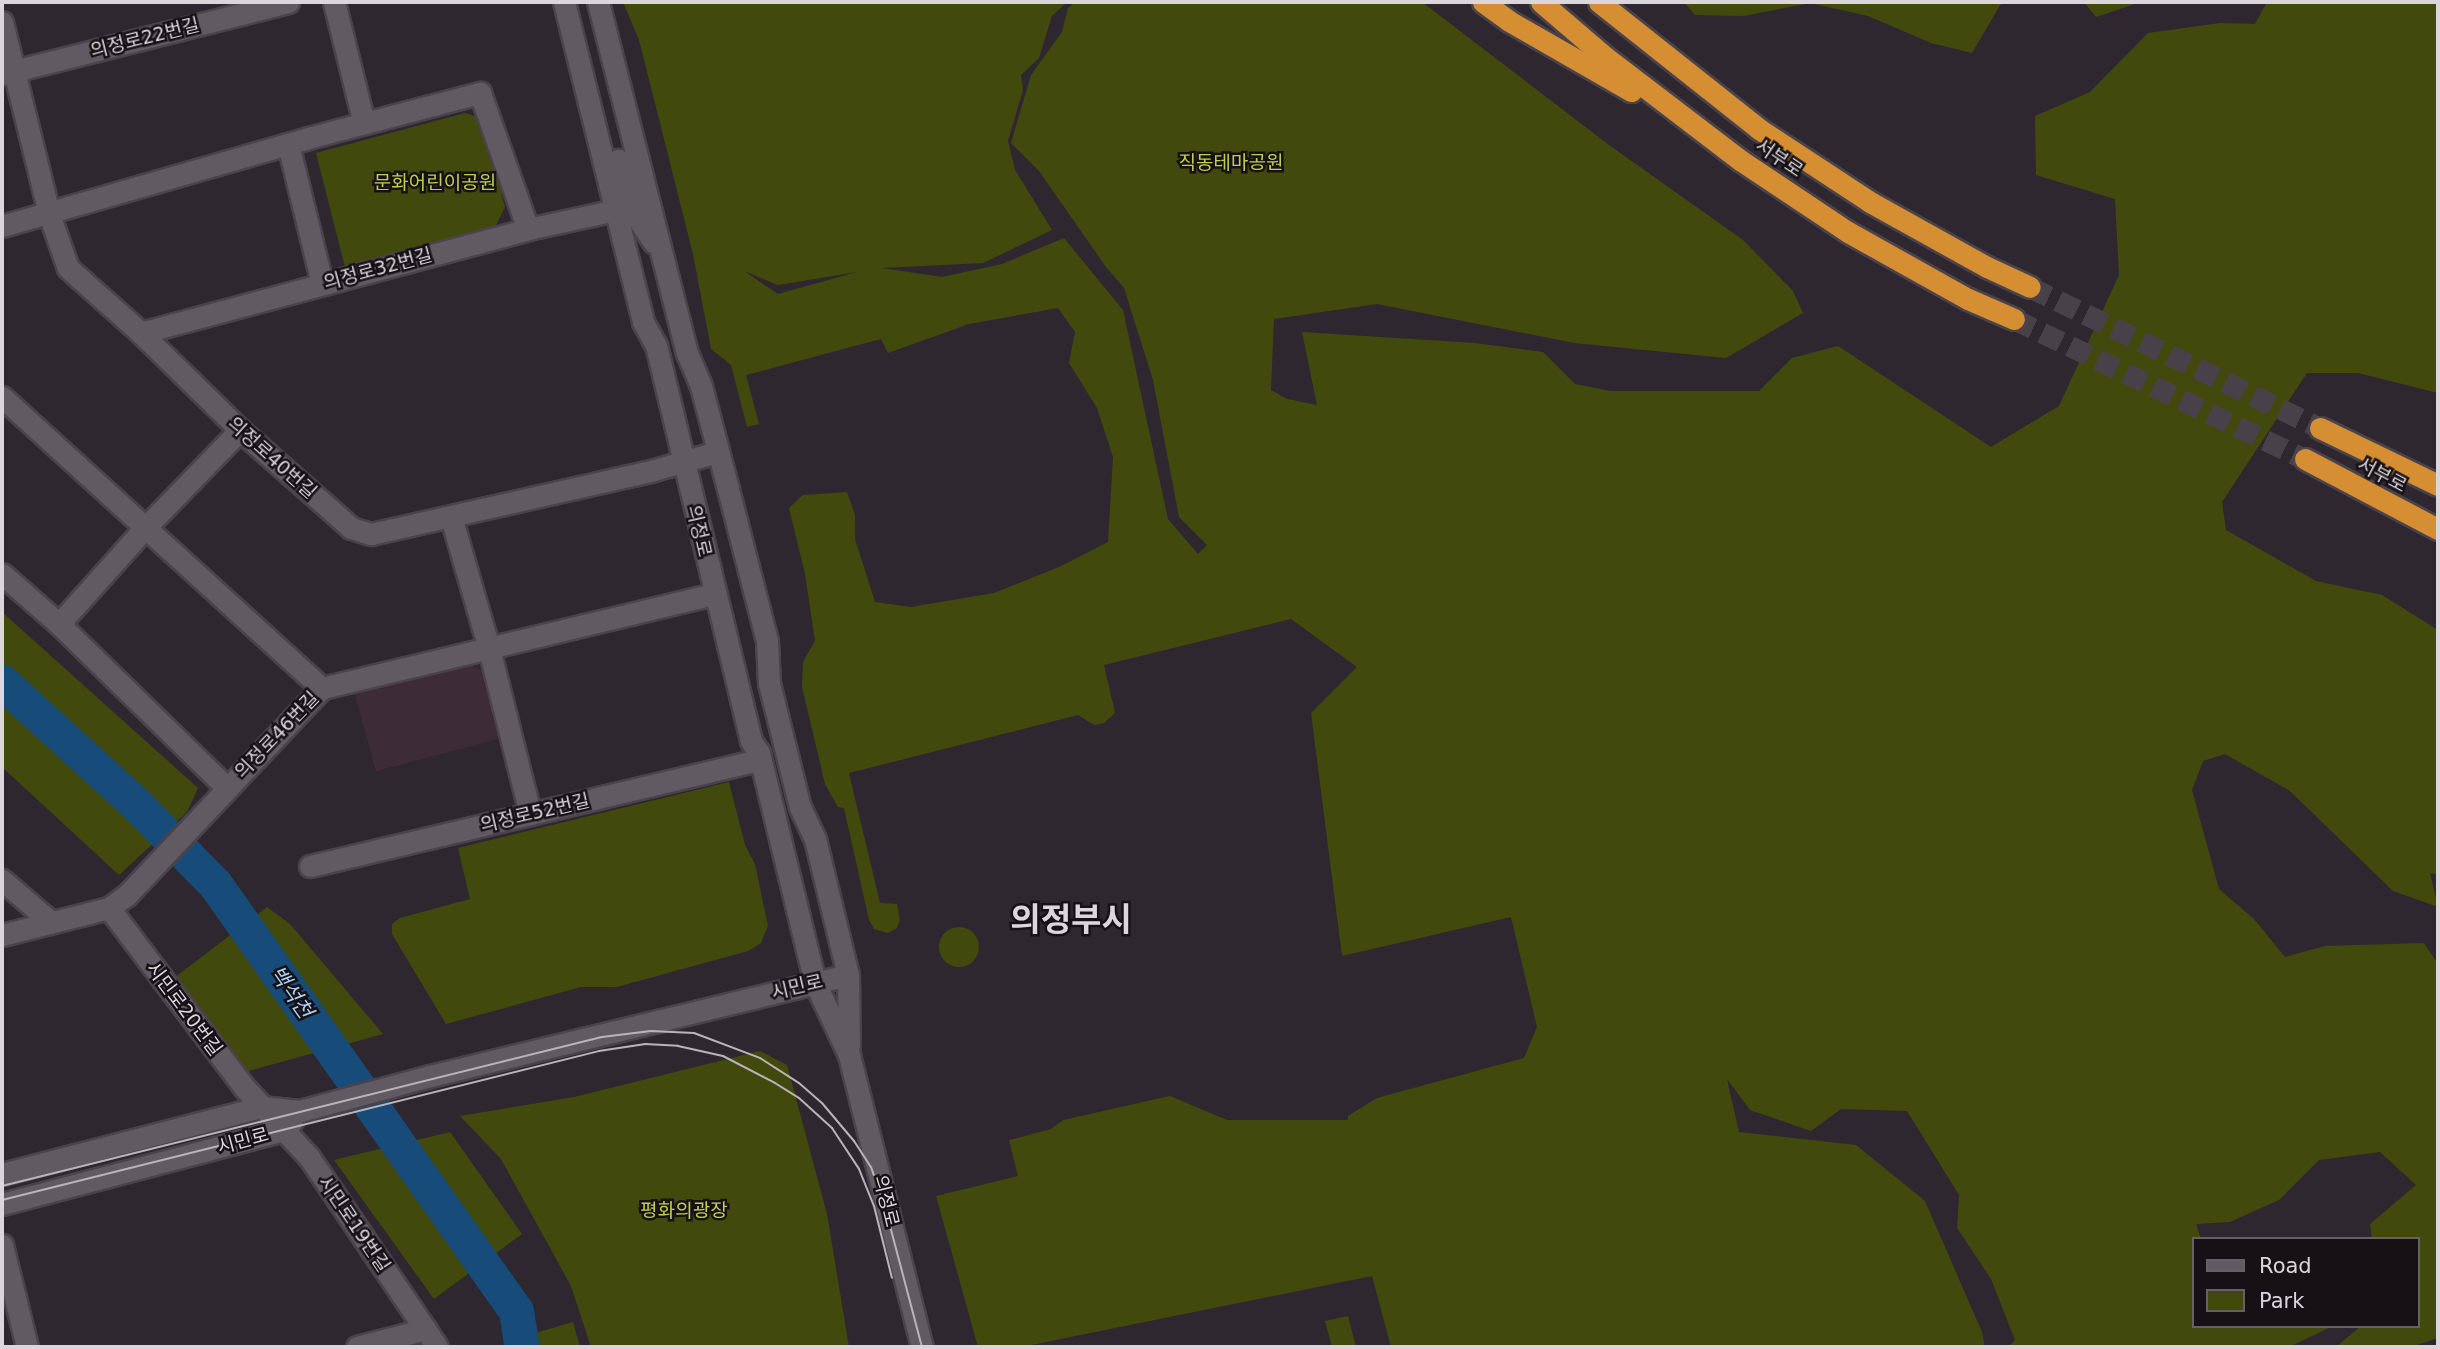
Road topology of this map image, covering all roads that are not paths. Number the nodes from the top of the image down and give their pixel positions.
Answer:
1 (288, 2) edge
2 (334, 2) edge
3 (564, 2) edge
4 (598, 2) edge
5 (1483, 2) edge
6 (1541, 2) edge
7 (1599, 2) edge
8 (2, 22) edge
9 (8, 73) edge
10 (365, 123) junction
11 (1701, 130) junction
12 (288, 144) junction
13 (616, 210) junction
14 (49, 214) junction
15 (2, 226) edge
16 (528, 229) junction
17 (664, 258) junction
18 (322, 284) junction
19 (2029, 287) tunnel mouth
20 (2014, 319) tunnel mouth
21 (141, 333) junction
22 (2, 397) edge
23 (2320, 428) tunnel mouth
24 (240, 430) junction
25 (718, 452) junction
26 (2305, 459) tunnel mouth
27 (683, 462) junction
28 (2438, 485) edge
29 (451, 517) junction
30 (144, 529) junction
31 (2438, 529) edge
32 (2, 573) edge
33 (714, 594) junction
34 (59, 624) junction
35 (489, 649) junction
36 (322, 688) junction
37 (761, 760) junction
38 (220, 795) junction
39 (530, 814) junction
40 (310, 866) dead end
41 (2, 880) edge
42 (109, 908) junction
43 (51, 922) junction
44 (2, 935) edge
45 (848, 975) junction
46 (815, 983) junction
47 (849, 1055) junction
48 (262, 1107) junction
49 (300, 1111) junction
50 (285, 1130) junction
51 (2, 1174) edge
52 (2, 1204) edge
53 (2, 1245) edge
54 (426, 1329) junction
55 (27, 1347) edge
56 (357, 1347) edge
57 (437, 1347) edge
58 (922, 1347) edge

1 - 9 street, 의정로22번길
2 - 10 street
3 - 13 street, 의정로
4 - 17 street, 의정로
5 - 11 highway
6 - 11 highway, 서부로
7 - 19 highway, 서부로
8 - 9 street, 의정로40번길
9 - 14 street, 의정로40번길
10 - 12 street
10 - 16 street
11 - 20 highway, 서부로
12 - 14 street
12 - 18 street
13 - 16 street, 의정로32번길
13 - 17 street
13 - 27 street, 의정로
14 - 15 street
14 - 21 street, 의정로40번길
16 - 18 street, 의정로32번길
17 - 25 street, 의정로
18 - 21 street, 의정로32번길
21 - 24 street, 의정로40번길
22 - 30 street
23 - 28 highway, 서부로
24 - 29 street, 의정로40번길
24 - 30 street
25 - 27 street, 의정로40번길
25 - 45 street, 의정로
26 - 31 highway, 서부로
27 - 29 street, 의정로40번길
27 - 33 street, 의정로
29 - 35 street
30 - 34 street
30 - 36 street
32 - 34 street, 의정로46번길
33 - 35 street, 의정로46번길
33 - 37 street, 의정로
34 - 38 street, 의정로46번길
35 - 36 street, 의정로46번길
35 - 39 street
36 - 38 street, 의정로46번길
37 - 39 street, 의정로52번길
37 - 46 street, 의정로
38 - 42 street
39 - 40 street, 의정로52번길
41 - 43 street
42 - 43 street
42 - 48 street, 시민로20번길
43 - 44 street
45 - 46 street, 시민로
45 - 47 street, 의정로
46 - 47 street, 의정로
46 - 49 street, 시민로
47 - 58 street, 의정로
48 - 49 street, 시민로
48 - 50 street, 시민로19번길
48 - 51 street, 시민로
49 - 50 street, 시민로
50 - 52 street, 시민로
50 - 54 street, 시민로19번길
53 - 55 street
54 - 56 street
54 - 57 street, 시민로19번길

